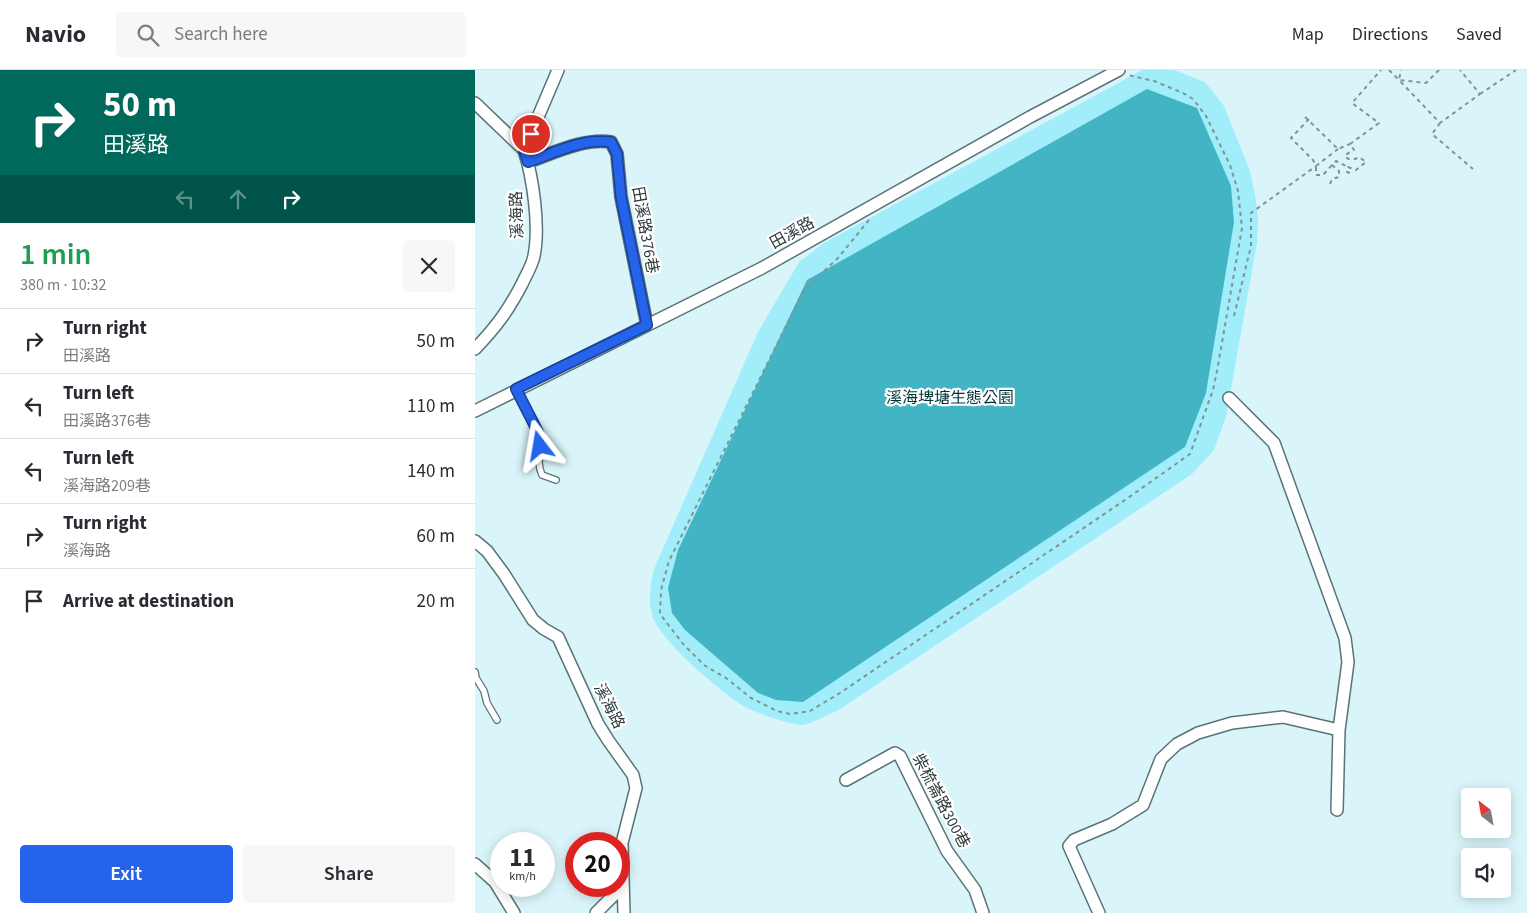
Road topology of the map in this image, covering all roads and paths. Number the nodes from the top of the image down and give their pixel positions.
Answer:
1 (559, 70) edge
2 (1381, 70) edge
3 (1389, 70) edge
4 (1401, 70) edge
5 (1439, 70) edge
6 (1460, 70) edge
7 (1516, 70) edge
8 (1121, 72) edge
9 (1399, 80) junction
10 (1480, 94) junction
11 (475, 103) edge
12 (1305, 117) dead end
13 (1309, 119) junction
14 (1440, 123) junction
15 (1350, 144) junction
16 (1338, 149) junction
17 (524, 150) junction
18 (528, 162) junction
19 (1332, 165) junction
20 (1316, 166) junction
21 (1348, 167) junction
22 (1473, 169) dead end
23 (1351, 173) dead end
24 (1330, 184) dead end
25 (874, 206) junction
26 (1234, 316) dead end
27 (647, 325) junction
28 (475, 349) edge
29 (516, 389) junction
30 (1229, 398) dead end
31 (475, 411) edge
32 (557, 480) dead end
33 (475, 542) edge
34 (475, 672) edge
35 (497, 720) dead end
36 (1339, 730) junction
37 (846, 780) dead end
38 (1337, 810) dead end
39 (624, 832) edge
40 (475, 864) edge
41 (612, 897) edge
42 (623, 897) edge
43 (514, 913) edge
44 (596, 913) edge
45 (624, 913) edge
46 (983, 913) edge
47 (1099, 913) edge

1 - 17 street
2 - 15 path
3 - 9 path
4 - 9 path
5 - 9 path
6 - 10 path
7 - 10 path
8 - 25 street, 田溪路
8 - 25 path
9 - 14 path
10 - 14 path
11 - 17 street
12 - 13 path
13 - 16 path
13 - 20 path
14 - 22 path
15 - 16 path
15 - 21 path
16 - 20 path
17 - 18 street, 溪海路
18 - 27 street, 田溪路376巷
18 - 28 street, 溪海路
19 - 20 path
19 - 21 path
19 - 24 path
20 - 26 path
21 - 23 path
25 - 27 street, 田溪路
27 - 29 street, 田溪路
29 - 31 street, 田溪路
29 - 32 lane
30 - 36 street
33 - 39 street, 溪海路
34 - 35 lane
36 - 38 street
36 - 47 street
37 - 46 street, 柴梳崙路300巷
40 - 43 street
41 - 44 street
42 - 45 street, 溪海路

